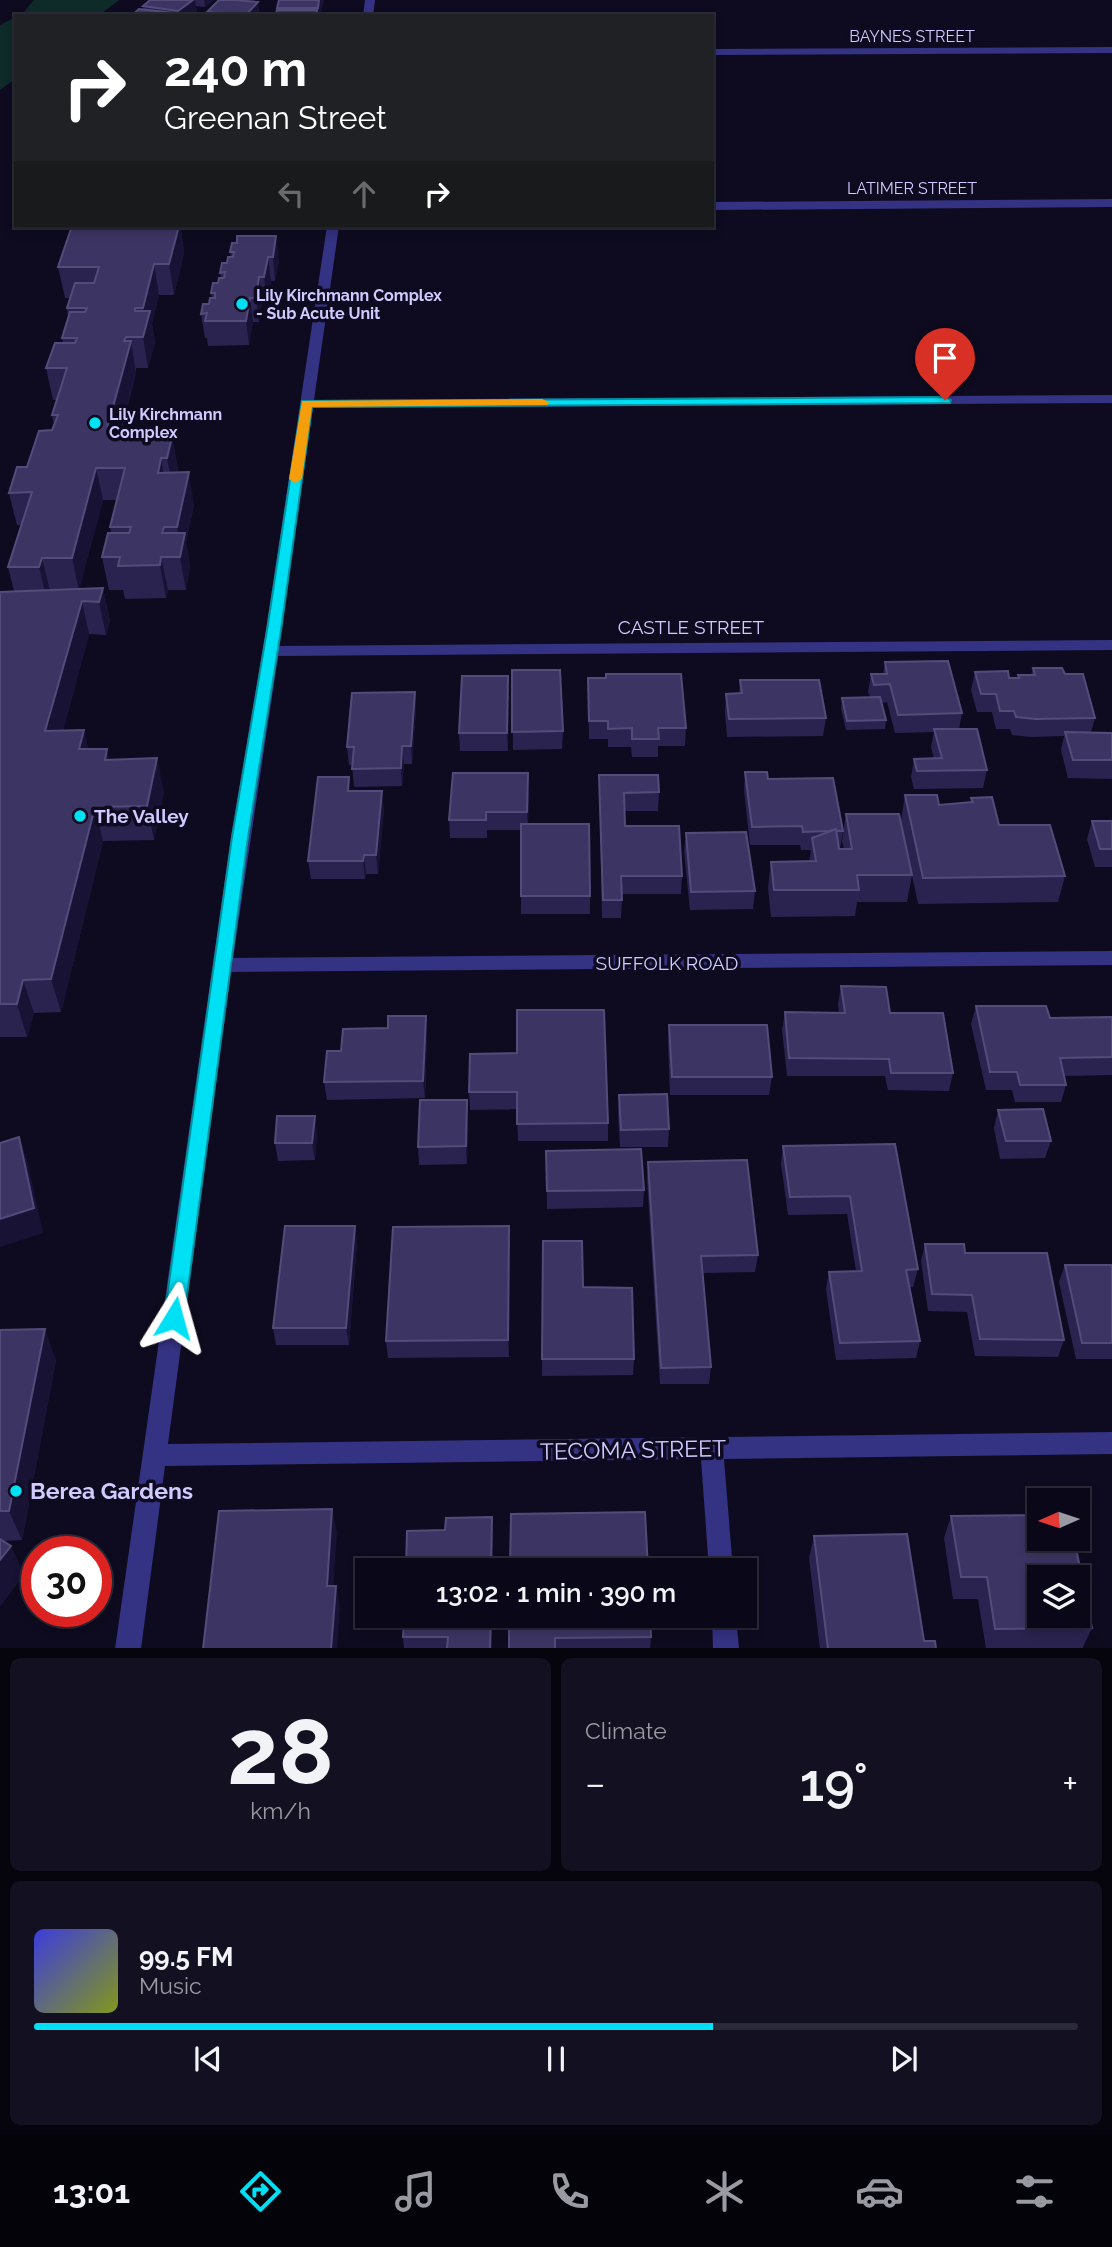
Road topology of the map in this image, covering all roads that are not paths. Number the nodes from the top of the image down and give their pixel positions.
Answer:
1 (1112, 50) edge
2 (714, 52) edge
3 (1112, 203) edge
4 (714, 205) edge
5 (333, 228) edge
6 (1112, 399) edge
7 (306, 404) junction
8 (1112, 645) edge
9 (271, 651) junction
10 (1112, 958) edge
11 (223, 965) junction
12 (1112, 1443) edge
13 (712, 1450) junction
14 (155, 1455) junction
15 (720, 1558) edge
16 (725, 1628) edge
17 (128, 1648) edge
18 (726, 1648) edge

1 - 2 street, BAYNES STREET
3 - 4 street, LATIMER STREET
5 - 7 street
6 - 7 street
7 - 9 street
8 - 9 street, CASTLE STREET
9 - 11 street
10 - 11 street, SUFFOLK ROAD
11 - 14 street
12 - 13 street, TECOMA STREET
13 - 14 street, TECOMA STREET
13 - 15 street
14 - 17 street
16 - 18 street

